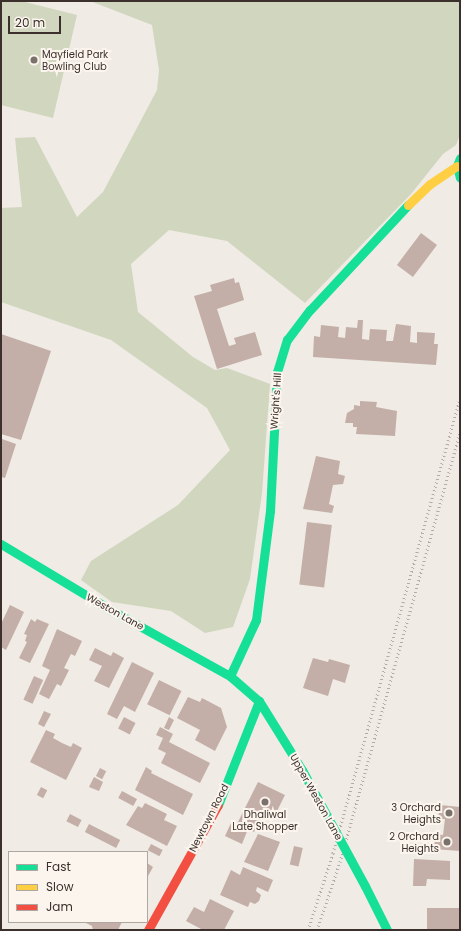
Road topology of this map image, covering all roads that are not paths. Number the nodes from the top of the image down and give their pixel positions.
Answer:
1 (458, 162) edge
2 (460, 178) edge
3 (1, 544) edge
4 (230, 676) junction
5 (259, 701) junction
6 (148, 930) edge
7 (387, 930) edge

1 - 2 street
1 - 4 street, Wright's Hill
3 - 4 street, Weston Lane
4 - 5 street, Upper Weston Lane
5 - 6 street, Newtown Road
5 - 7 street, Upper Weston Lane, bridge

